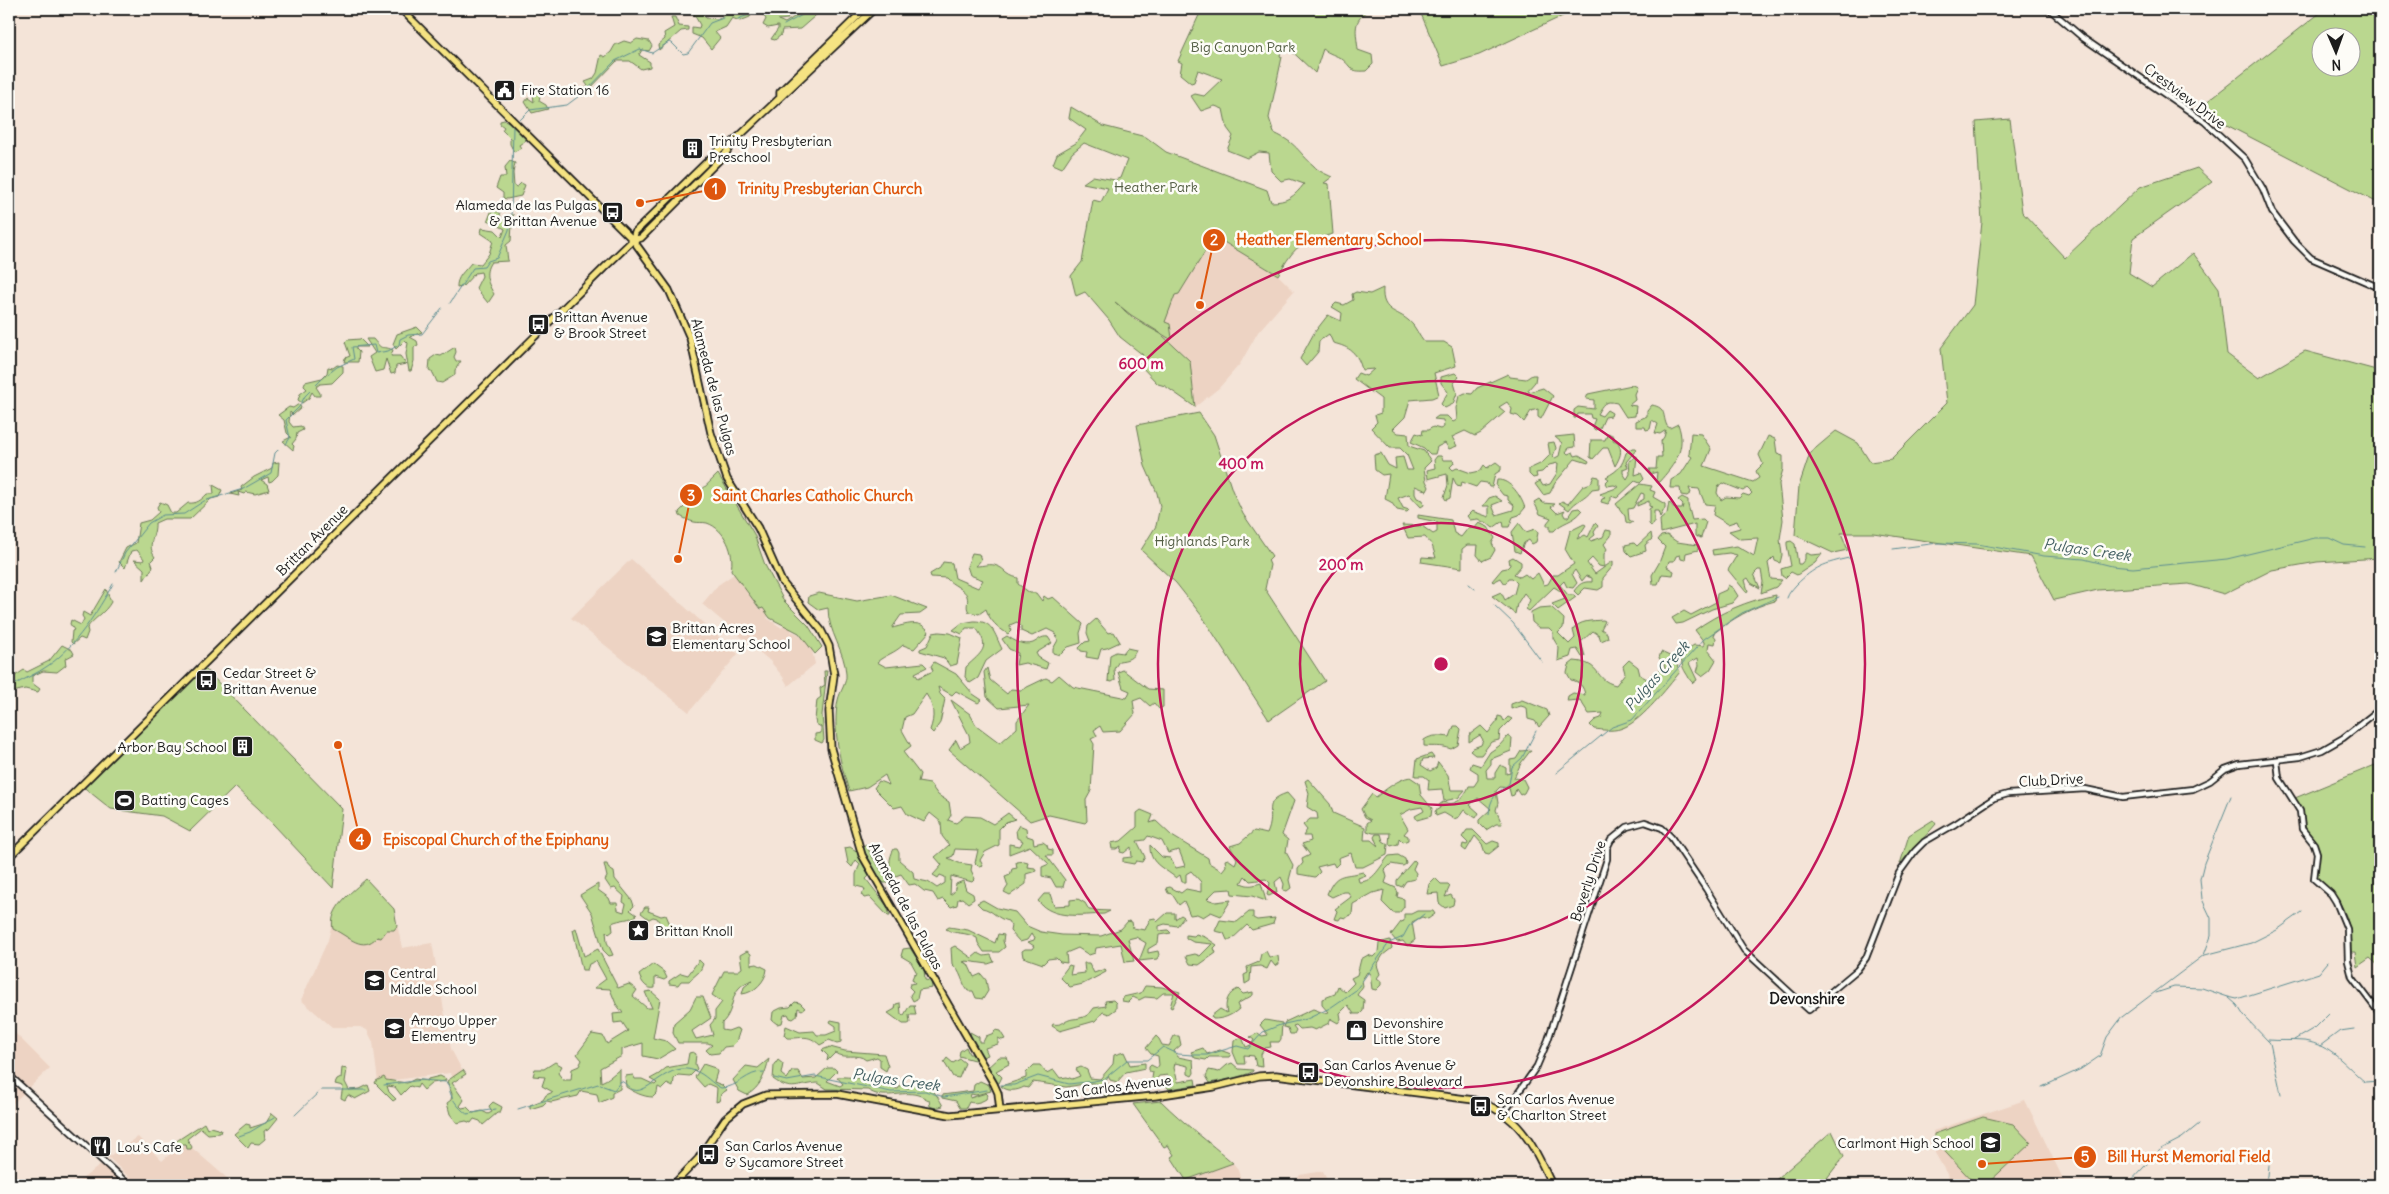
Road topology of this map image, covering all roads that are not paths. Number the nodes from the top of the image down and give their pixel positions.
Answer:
1 (401, 9) edge
2 (864, 9) edge
3 (874, 9) edge
4 (2049, 9) edge
5 (780, 96) junction
6 (632, 240) junction
7 (2380, 288) edge
8 (2380, 709) edge
9 (2276, 761) junction
10 (9, 857) edge
11 (1808, 1010) joint
12 (2380, 1014) edge
13 (9, 1074) edge
14 (1000, 1110) junction
15 (1504, 1113) junction
16 (9, 1178) edge
17 (16, 1185) edge
18 (129, 1185) edge
19 (673, 1185) edge
20 (1552, 1185) edge

1 - 6 main road, Alameda de las Pulgas
2 - 5 main road, Brittan Avenue
3 - 5 main road, Brittan Avenue
4 - 7 street, Crestview Drive
5 - 6 main road, Brittan Avenue
6 - 10 main road, Brittan Avenue
6 - 14 main road, Alameda de las Pulgas
8 - 9 street, Club Drive
9 - 11 street, Club Drive
9 - 12 street
11 - 15 street, Beverly Drive
13 - 18 street
14 - 15 main road, San Carlos Avenue
14 - 19 main road, San Carlos Avenue
15 - 20 main road, San Carlos Avenue
16 - 17 main road

